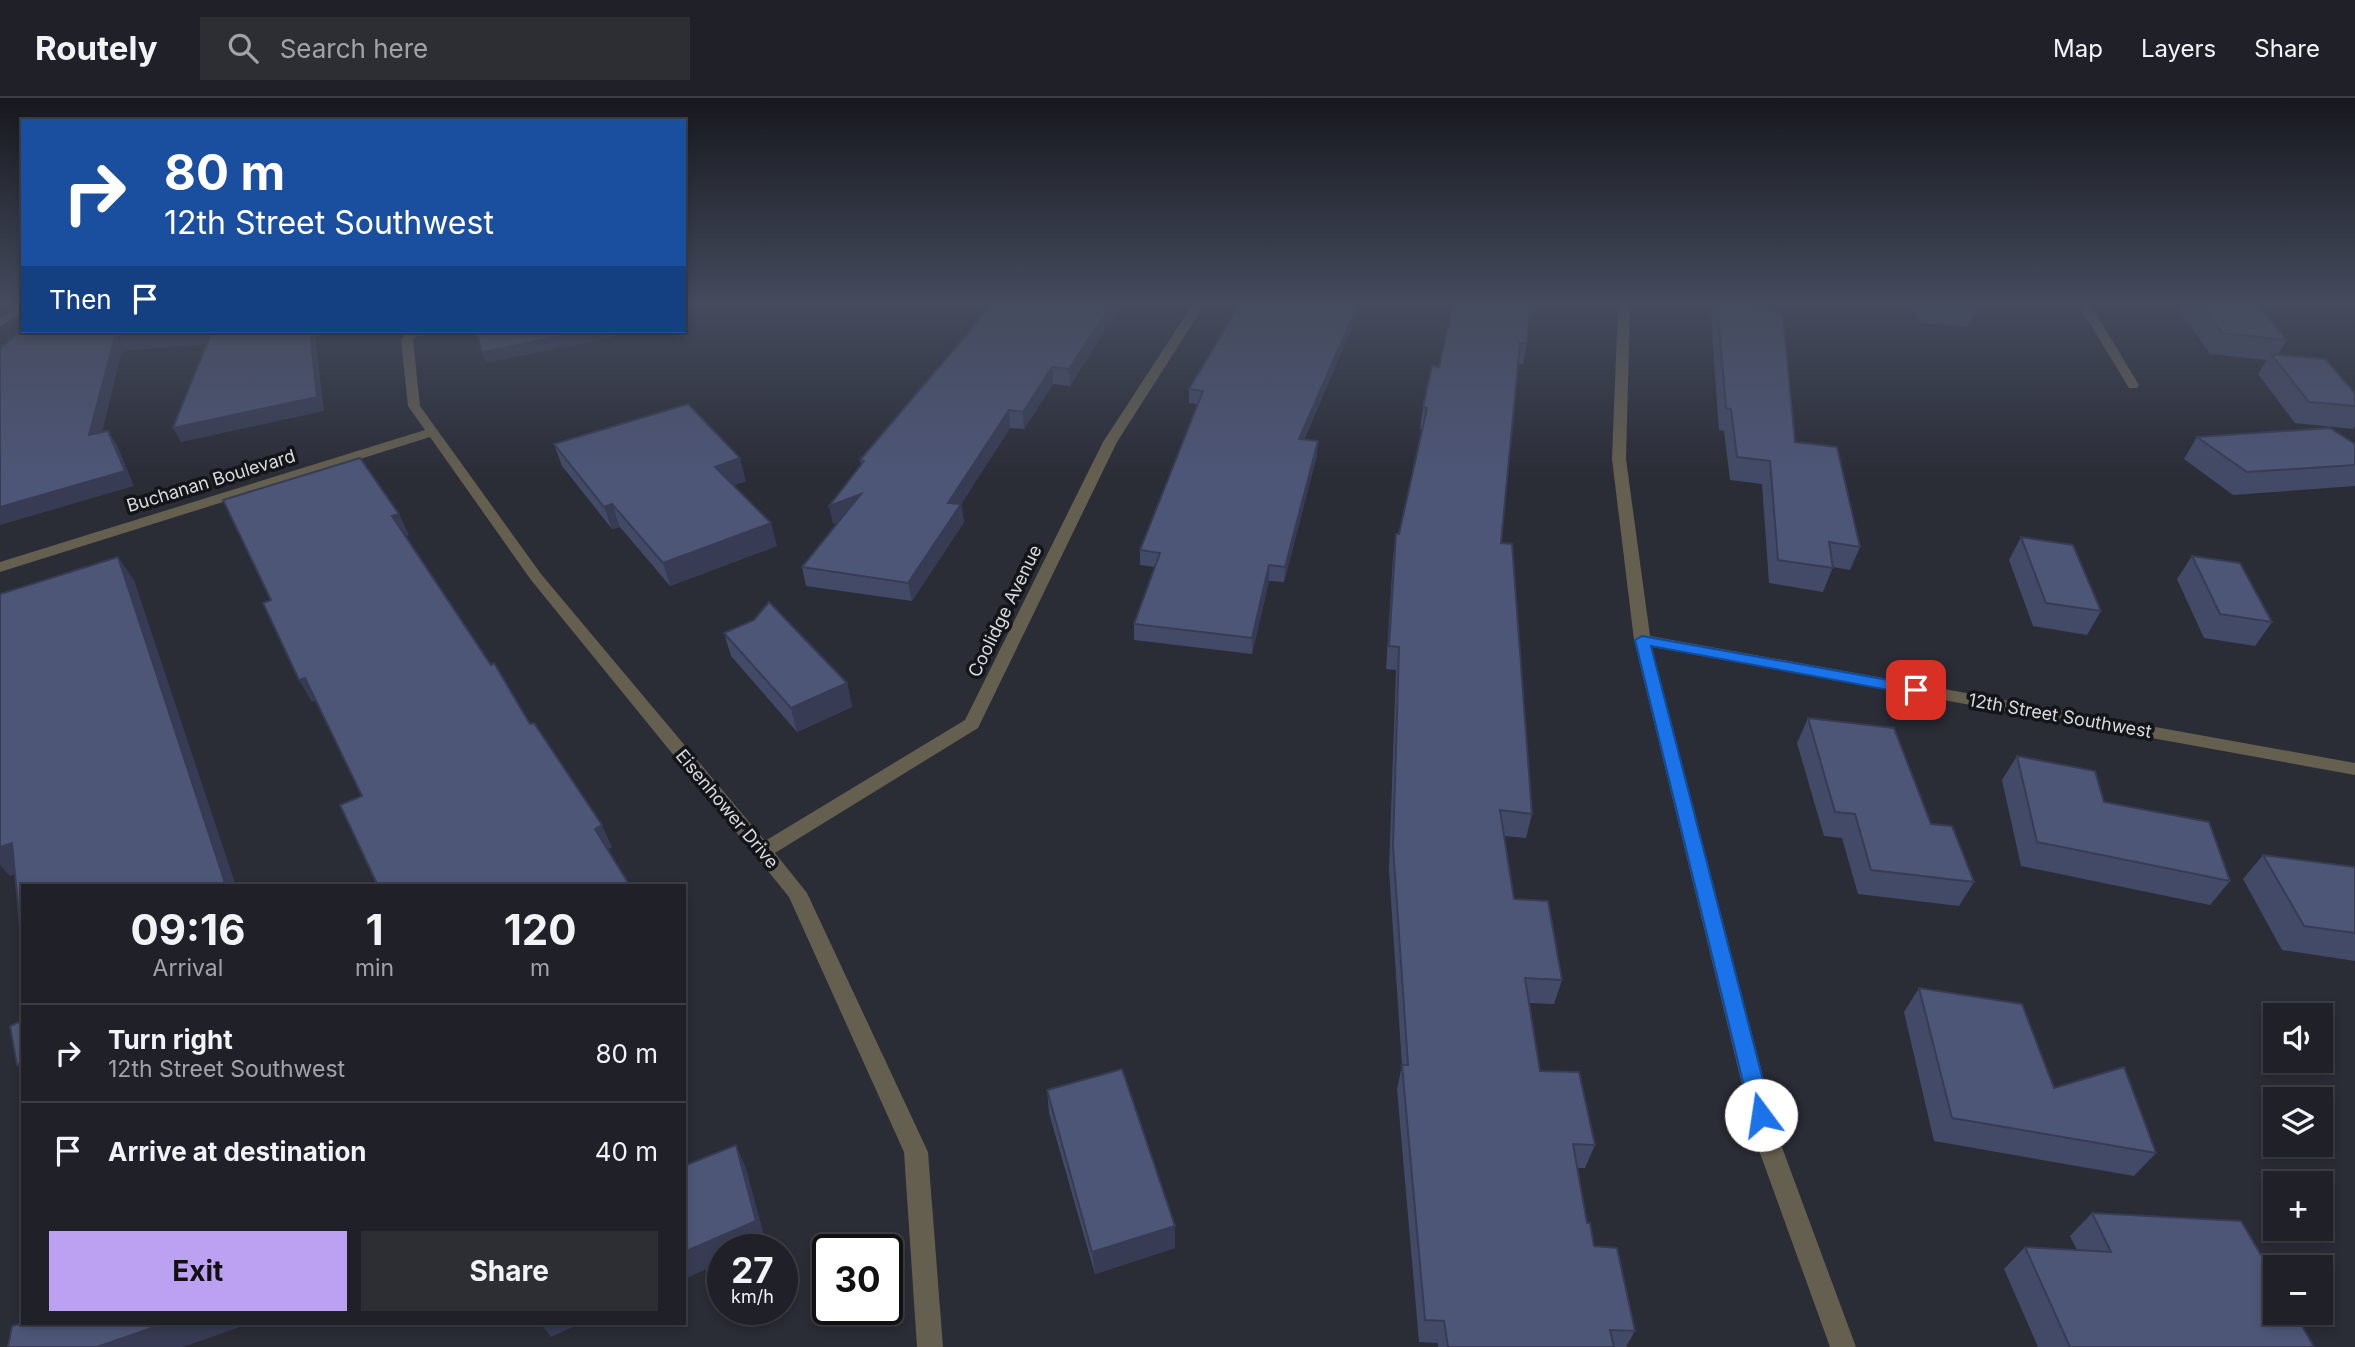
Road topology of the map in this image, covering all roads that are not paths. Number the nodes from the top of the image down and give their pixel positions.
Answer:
1 (409, 362) edge
2 (1161, 362) edge
3 (1622, 362) edge
4 (2119, 362) edge
5 (2133, 386) dead end
6 (433, 432) junction
7 (0, 567) edge
8 (1642, 640) junction
9 (2355, 769) edge
10 (762, 852) junction
11 (930, 1347) edge
12 (1843, 1347) edge

1 - 6 street, Eisenhower Drive
2 - 10 street, Coolidge Avenue
3 - 8 street
4 - 5 street
6 - 7 street, Buchanan Boulevard
6 - 10 street, Eisenhower Drive
8 - 9 street, 12th Street Southwest
8 - 12 street
10 - 11 street, Eisenhower Drive

